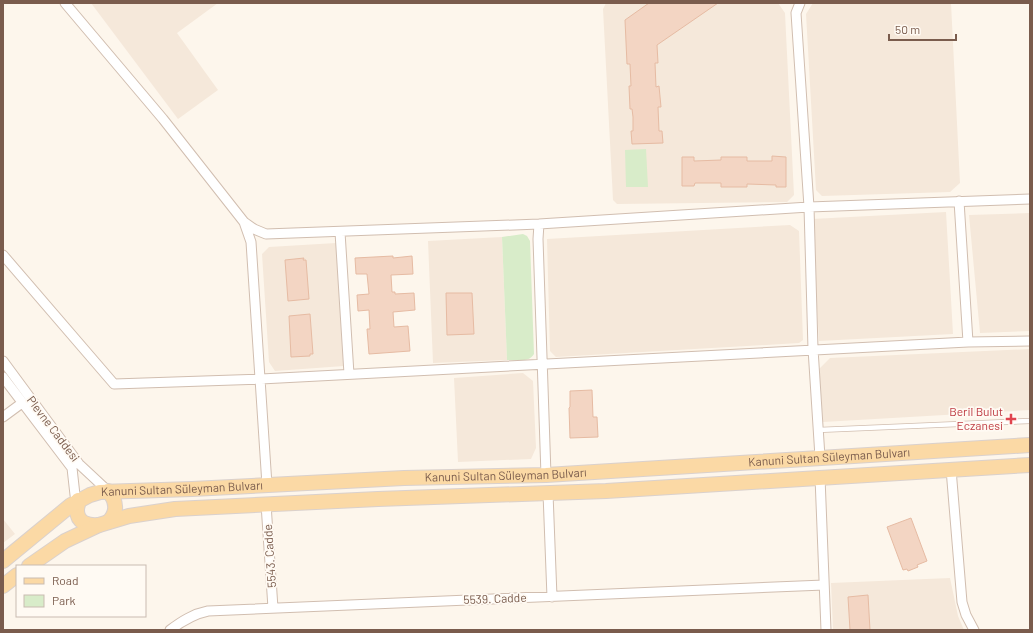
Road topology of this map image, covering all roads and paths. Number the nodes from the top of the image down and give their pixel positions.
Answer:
1 (65, 3) edge
2 (800, 3) edge
3 (1030, 198) edge
4 (959, 201) junction
5 (809, 207) junction
6 (244, 222) junction
7 (538, 224) junction
8 (340, 232) junction
9 (3, 255) edge
10 (1030, 341) edge
11 (968, 342) junction
12 (813, 349) junction
13 (3, 362) edge
14 (542, 363) junction
15 (349, 374) junction
16 (3, 378) edge
17 (261, 379) junction
18 (22, 403) junction
19 (3, 417) edge
20 (1030, 421) edge
21 (818, 430) junction
22 (1030, 445) edge
23 (820, 457) junction
24 (1030, 465) edge
25 (952, 469) junction
26 (546, 475) junction
27 (820, 477) junction
28 (268, 484) junction
29 (108, 491) junction
30 (548, 493) junction
31 (78, 500) junction
32 (266, 504) junction
33 (104, 524) junction
34 (3, 561) edge
35 (30, 565) edge
36 (16, 577) edge
37 (824, 585) junction
38 (3, 586) edge
39 (552, 597) junction
40 (273, 608) junction
41 (180, 622) junction
42 (170, 630) edge
43 (186, 630) edge
44 (826, 630) edge
45 (974, 630) edge

1 - 6 street
2 - 5 street
3 - 4 street
4 - 5 street
4 - 11 street
5 - 7 street
5 - 12 street
6 - 8 street
6 - 17 street
7 - 8 street
7 - 14 street
8 - 15 street
9 - 17 street
10 - 11 street
11 - 12 street
12 - 14 street
12 - 21 street
13 - 29 street, Plevne Caddesi
14 - 15 street
14 - 26 street
15 - 17 street
16 - 18 street, Plevne Caddesi
17 - 28 street
18 - 19 street
18 - 31 street, Plevne Caddesi
20 - 21 lane
21 - 23 street
22 - 23 main road, Kanuni Sultan Süleyman Bulvarı
23 - 26 main road, Kanuni Sultan Süleyman Bulvarı
24 - 25 main road, Kanuni Sultan Süleyman Bulvarı
25 - 27 main road, Kanuni Sultan Süleyman Bulvarı
25 - 45 street
26 - 28 main road, Kanuni Sultan Süleyman Bulvarı
27 - 30 main road, Kanuni Sultan Süleyman Bulvarı
27 - 37 street
28 - 29 main road, Kanuni Sultan Süleyman Bulvarı
29 - 31 main road, Kanuni Sultan Süleyman Bulvarı
29 - 33 main road
30 - 32 main road, Kanuni Sultan Süleyman Bulvarı
30 - 39 street
31 - 33 main road
31 - 34 main road, Kanuni Sultan Süleyman Bulvarı
32 - 33 main road, Kanuni Sultan Süleyman Bulvarı
32 - 40 street, 5543. Cadde
33 - 35 main road, Kanuni Sultan Süleyman Bulvarı
36 - 38 main road
37 - 39 street, 5539. Cadde
37 - 44 street
39 - 40 street, 5539. Cadde
40 - 41 street, 5539. Cadde
41 - 42 street, 5539. Cadde
41 - 43 street

